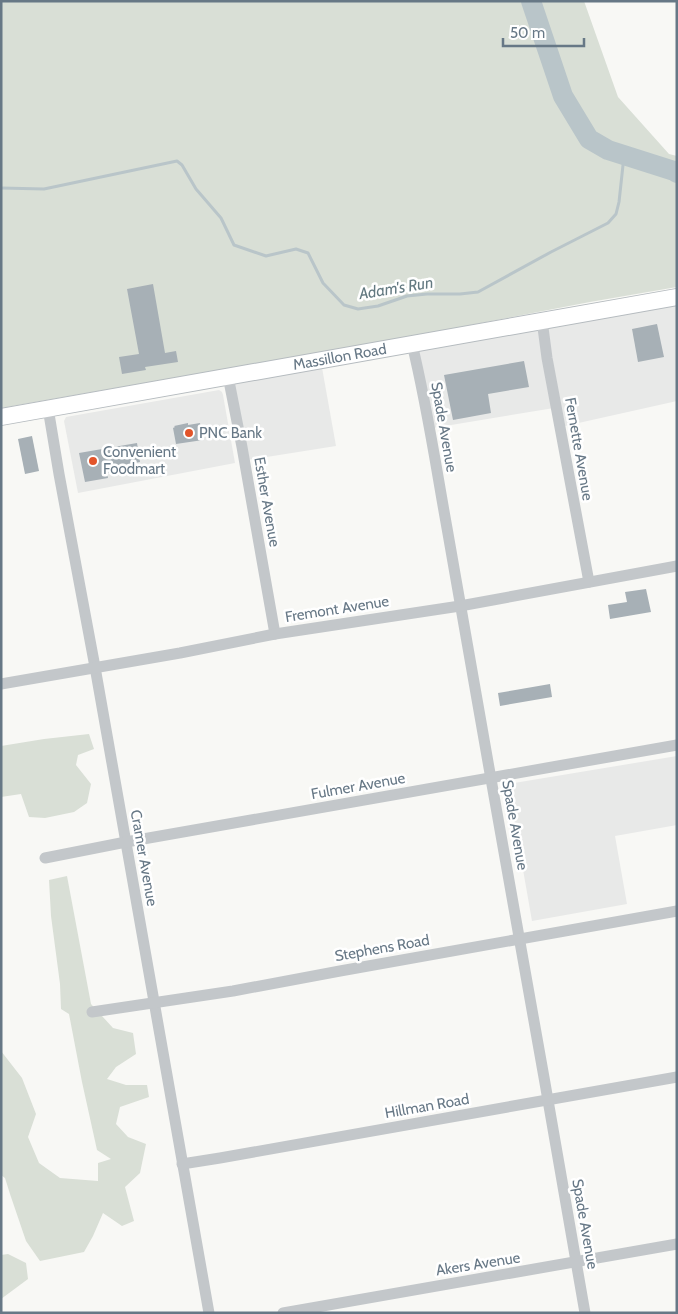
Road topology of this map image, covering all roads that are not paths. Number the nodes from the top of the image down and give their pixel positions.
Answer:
1 (677, 297) edge
2 (542, 320) junction
3 (412, 344) junction
4 (228, 376) junction
5 (48, 408) junction
6 (1, 417) edge
7 (677, 566) edge
8 (589, 582) junction
9 (460, 606) junction
10 (275, 634) junction
11 (95, 667) junction
12 (1, 684) edge
13 (677, 744) edge
14 (491, 777) junction
15 (126, 842) junction
16 (45, 858) dead end
17 (677, 911) edge
18 (519, 939) junction
19 (154, 1002) junction
20 (92, 1012) dead end
21 (677, 1077) edge
22 (548, 1101) junction
23 (182, 1164) junction
24 (677, 1244) edge
25 (577, 1262) junction
26 (208, 1313) edge
27 (283, 1313) edge
28 (585, 1313) edge

1 - 2 street, Massillon Road
2 - 3 street, Massillon Road
2 - 8 street, Fernette Avenue
3 - 4 street, Massillon Road
3 - 9 street, Spade Avenue
4 - 5 street, Massillon Road
4 - 10 street, Esther Avenue
5 - 6 street, Massillon Road
5 - 11 street, Cramer Avenue
7 - 8 street, Fremont Avenue
8 - 9 street, Fremont Avenue
9 - 10 street, Fremont Avenue
9 - 14 street, Spade Avenue
10 - 11 street, Fremont Avenue
11 - 12 street, Fremont Avenue
11 - 15 street, Cramer Avenue
13 - 14 street, Fulmer Avenue
14 - 15 street, Fulmer Avenue
14 - 18 street, Spade Avenue
15 - 16 street, Fulmer Avenue
15 - 19 street, Cramer Avenue
17 - 18 street, Stephens Road
18 - 19 street, Stephens Road
18 - 22 street, Spade Avenue
19 - 20 street, Stephens Road
19 - 23 street, Cramer Avenue
21 - 22 street, Hillman Road
22 - 23 street, Hillman Road
22 - 25 street, Spade Avenue
23 - 26 street, Cramer Avenue
24 - 25 street, Akers Avenue
25 - 27 street, Akers Avenue
25 - 28 street, Spade Avenue

